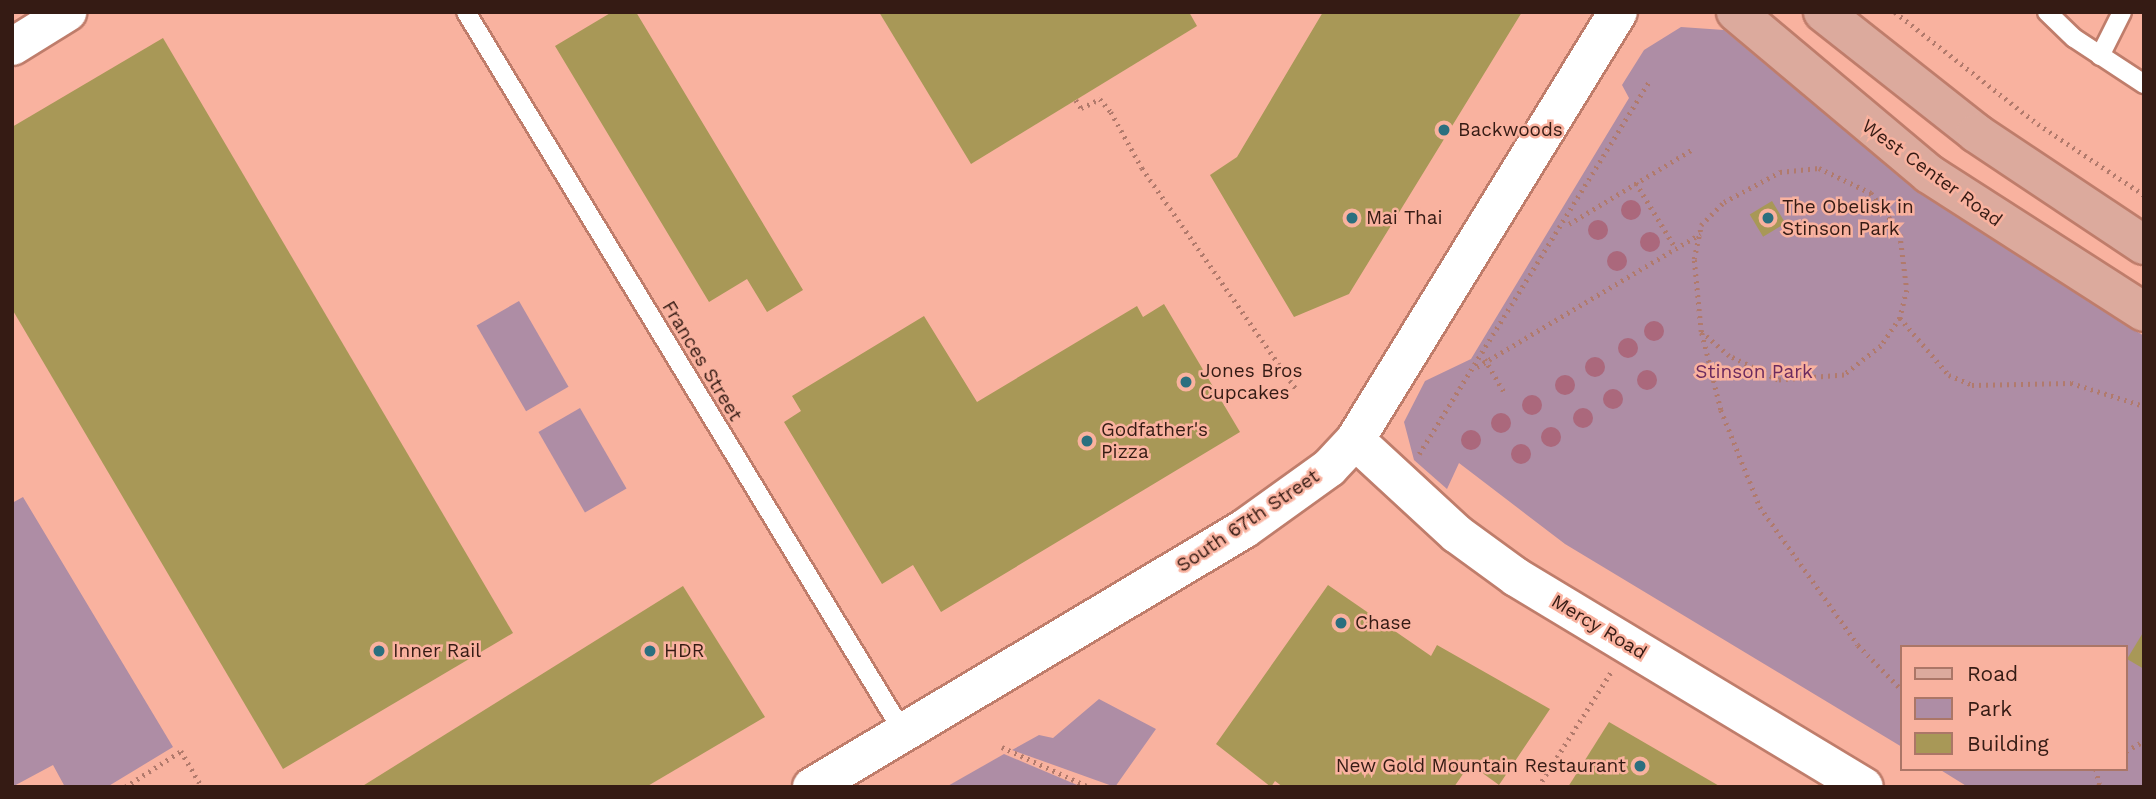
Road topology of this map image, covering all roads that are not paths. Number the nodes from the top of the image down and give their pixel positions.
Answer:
1 (67, 12) edge
2 (466, 12) edge
3 (1618, 12) edge
4 (1736, 12) edge
5 (1822, 12) edge
6 (2047, 12) edge
7 (2122, 12) edge
8 (12, 46) edge
9 (2100, 56) junction
10 (2144, 84) edge
11 (2144, 245) edge
12 (2144, 312) edge
13 (1355, 440) junction
14 (903, 732) junction
15 (812, 787) edge
16 (1864, 787) edge

1 - 8 street
2 - 14 lane, Frances Street
3 - 13 main road, South 67th Street
4 - 12 main road, West Center Road
5 - 11 main road
6 - 9 lane
7 - 9 lane
9 - 10 lane
13 - 14 main road, South 67th Street
13 - 16 main road, Mercy Road
14 - 15 main road, South 67th Street

